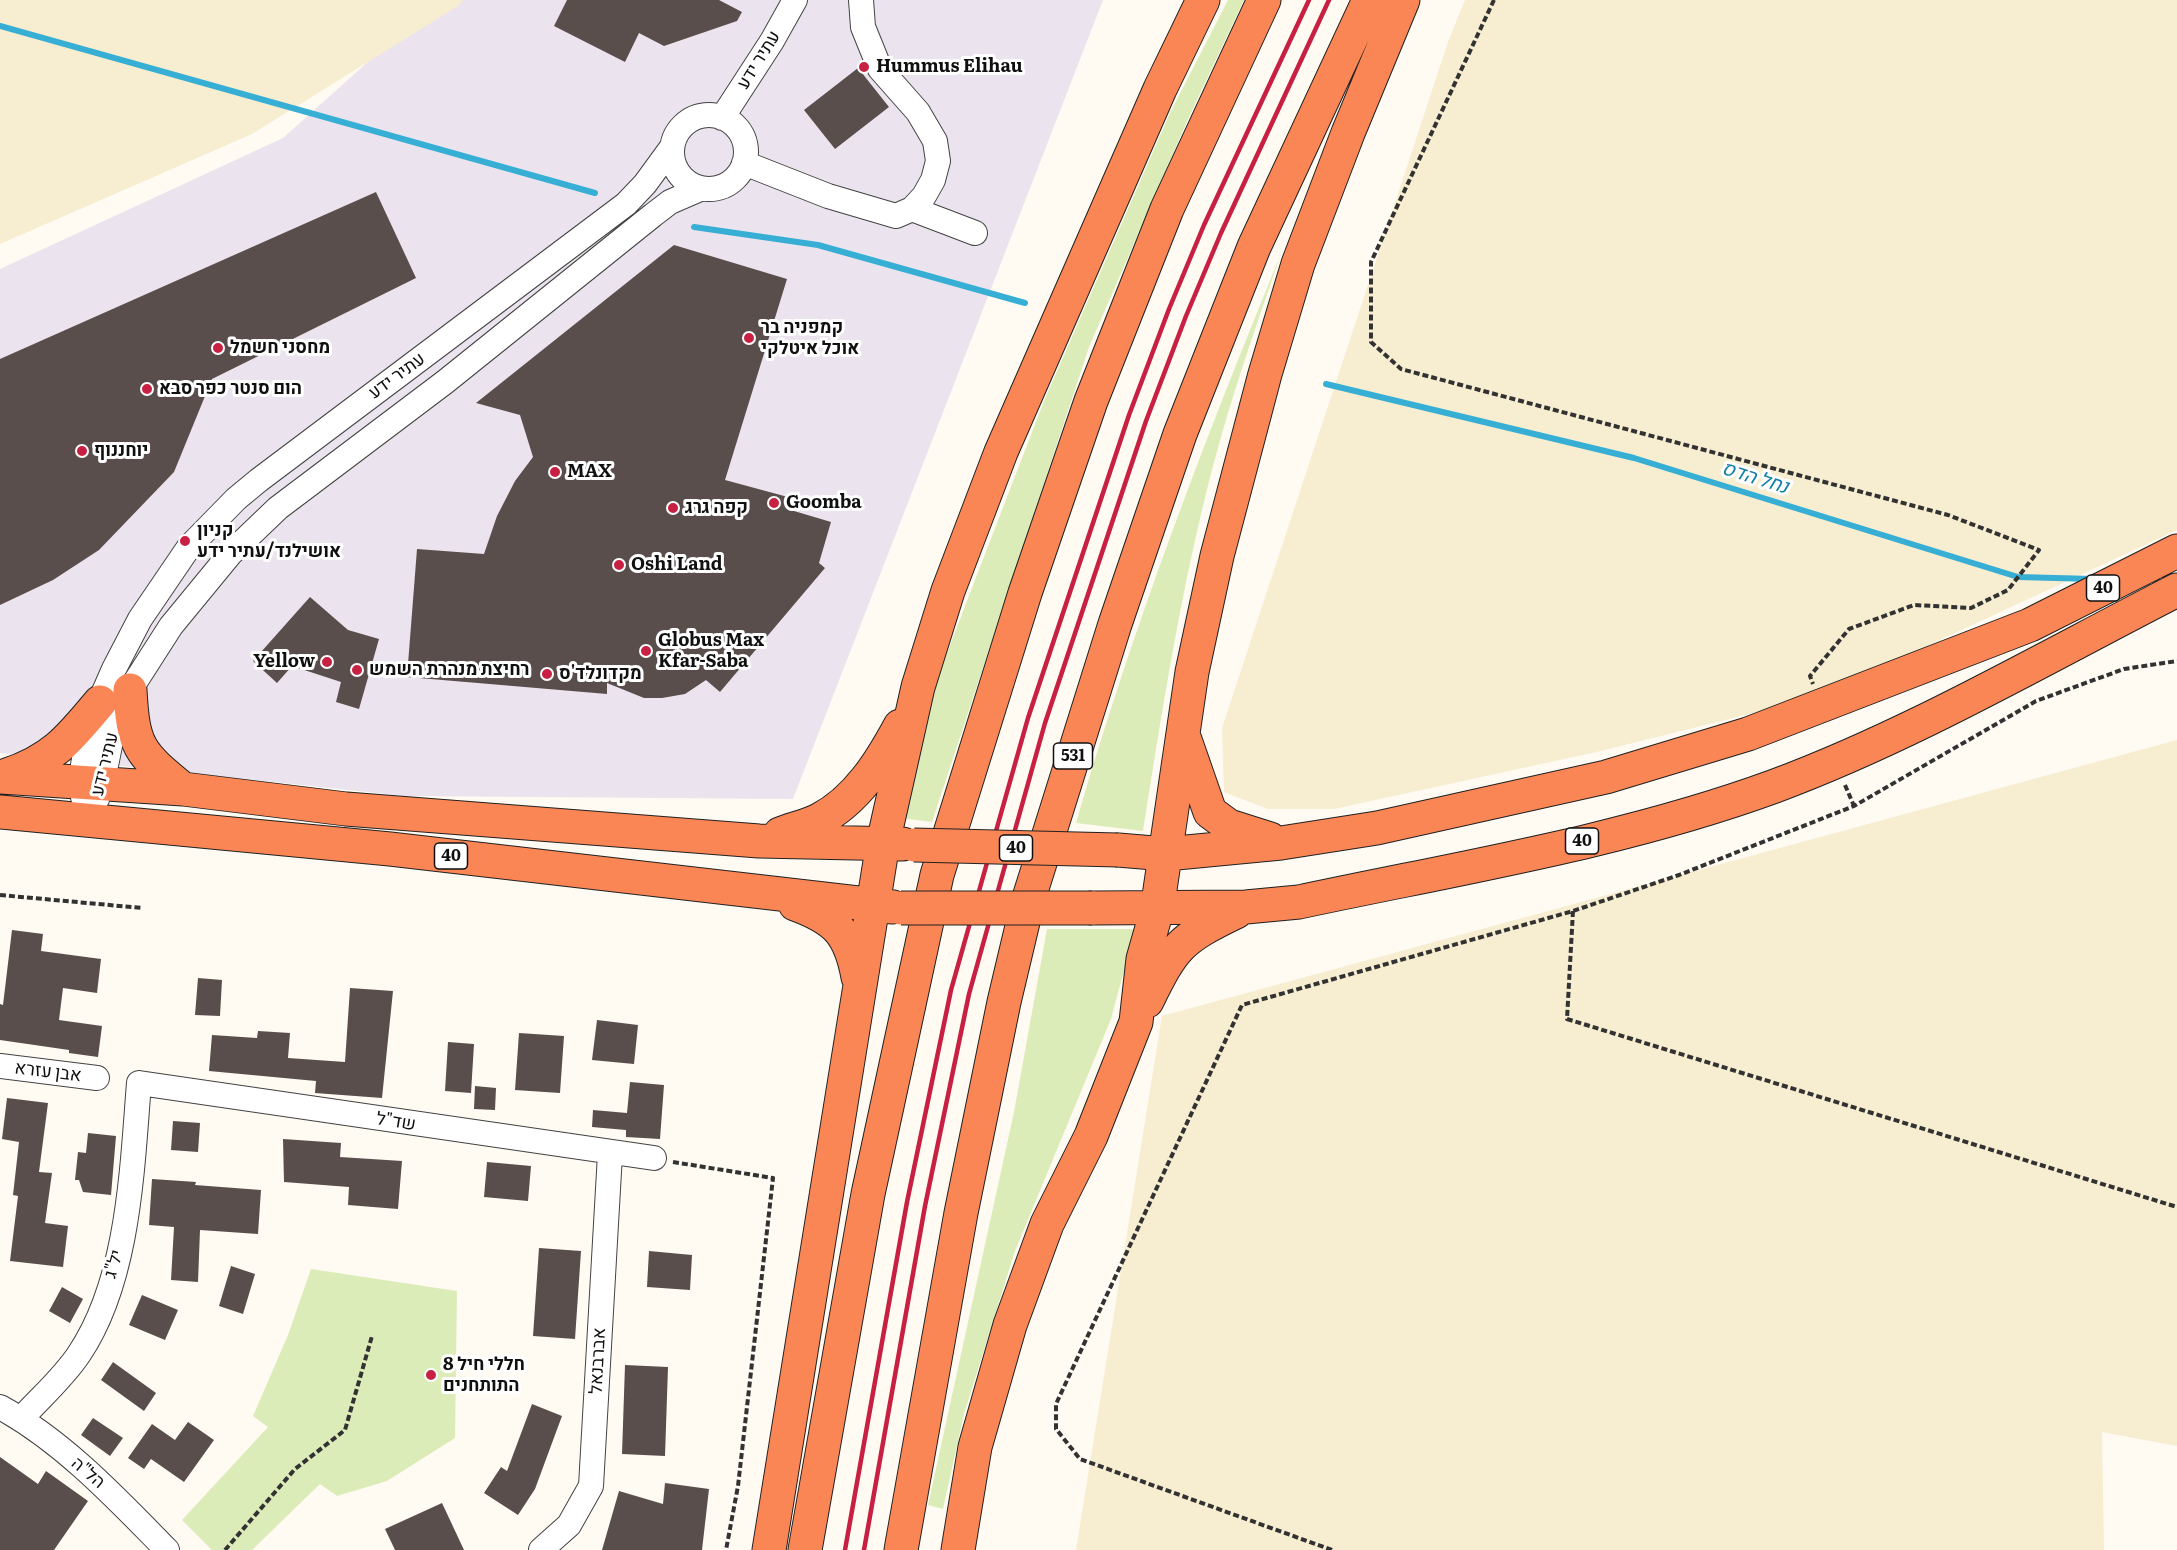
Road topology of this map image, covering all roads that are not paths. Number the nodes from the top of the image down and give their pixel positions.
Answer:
1 (795, 0) edge
2 (861, 0) edge
3 (1203, 0) edge
4 (1264, 0) edge
5 (1369, 0) edge
6 (1403, 0) edge
7 (722, 118) junction
8 (672, 147) junction
9 (744, 163) junction
10 (700, 189) junction
11 (912, 209) junction
12 (975, 233) dead end
13 (2177, 550) edge
14 (2177, 590) edge
15 (918, 687) junction
16 (130, 690) junction
17 (100, 702) junction
18 (1183, 733) junction
19 (0, 777) edge
20 (91, 784) junction
21 (183, 789) junction
22 (0, 812) edge
23 (88, 820) junction
24 (759, 841) junction
25 (1281, 843) junction
26 (898, 844) junction
27 (1166, 854) junction
28 (675, 880) junction
29 (887, 907) junction
30 (1246, 907) junction
31 (1157, 910) junction
32 (859, 981) junction
33 (1136, 1022) junction
34 (0, 1066) edge
35 (97, 1078) dead end
36 (138, 1083) joint
37 (610, 1154) junction
38 (654, 1158) road end
39 (0, 1407) edge
40 (21, 1419) junction
41 (168, 1550) edge
42 (541, 1550) edge
43 (769, 1550) edge
44 (804, 1550) edge
45 (901, 1550) edge
46 (958, 1550) edge

1 - 7 street, עתיר ידע
2 - 11 street
3 - 15 highway
4 - 44 highway
5 - 45 highway, 531
6 - 18 highway
7 - 8 street
7 - 9 street
8 - 10 street
8 - 17 street, עתיר ידע
9 - 10 street
9 - 11 street
10 - 16 street, עתיר ידע
11 - 12 street
13 - 25 highway, 40
14 - 30 highway, 40
15 - 24 highway
15 - 26 highway
16 - 20 street, עתיר ידע
16 - 21 highway
17 - 19 highway
17 - 20 street, עתיר ידע
18 - 25 highway
18 - 27 highway
19 - 20 highway, 40
20 - 21 highway, 40
20 - 23 street, עתיר ידע
21 - 24 highway, 40
22 - 23 highway, 40
23 - 28 highway, 40
24 - 26 highway, 40
25 - 27 highway, 40
26 - 27 highway, 40, bridge
26 - 29 highway
27 - 31 highway
28 - 29 highway, 40
28 - 32 highway
29 - 31 highway, 40, bridge
29 - 32 highway
30 - 31 highway, 40
30 - 33 highway
31 - 33 highway
32 - 43 highway
33 - 46 highway
34 - 35 street, אבן עזרא
36 - 37 street, שד"ל
36 - 40 street, יל"ג
37 - 38 street, שד"ל
37 - 42 street, אברבנאל
39 - 40 street, הל"ה
40 - 41 street, הל"ה

